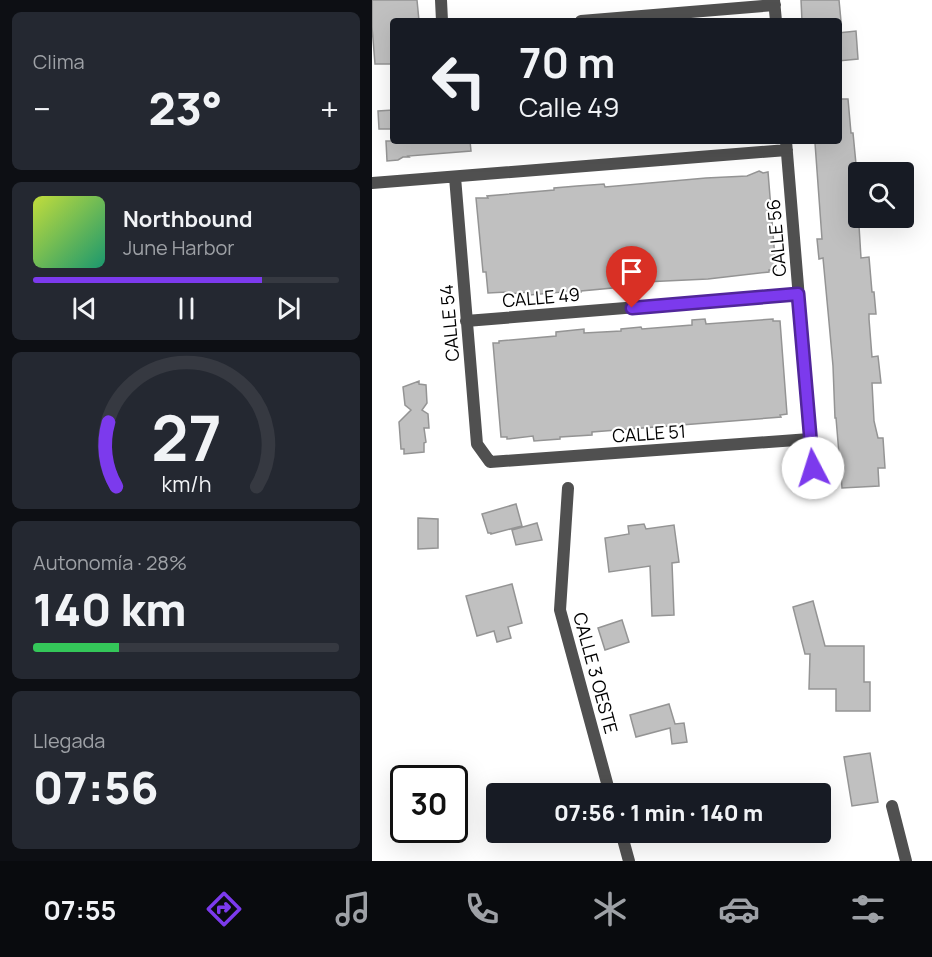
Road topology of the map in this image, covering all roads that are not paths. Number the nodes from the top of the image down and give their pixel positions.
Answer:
1 (441, 0) edge
2 (775, 3) edge
3 (442, 18) edge
4 (613, 18) edge
5 (776, 18) edge
6 (786, 146) edge
7 (455, 177) junction
8 (372, 183) edge
9 (798, 294) junction
10 (466, 321) junction
11 (810, 440) junction
12 (490, 462) joint
13 (813, 468) dead end
14 (568, 488) dead end
15 (607, 783) edge
16 (892, 806) dead end
17 (624, 843) edge
18 (629, 861) edge
19 (906, 861) edge

1 - 3 street
2 - 4 street
2 - 5 street
6 - 7 street
6 - 9 street, CALLE 56
7 - 8 street
7 - 10 street, CALLE 54
9 - 10 street, CALLE 49
9 - 11 street, CALLE 56
10 - 12 street, CALLE 54
11 - 12 street, CALLE 51
11 - 13 street, CALLE 56
14 - 15 street, CALLE 3 OESTE
16 - 19 street
17 - 18 street

